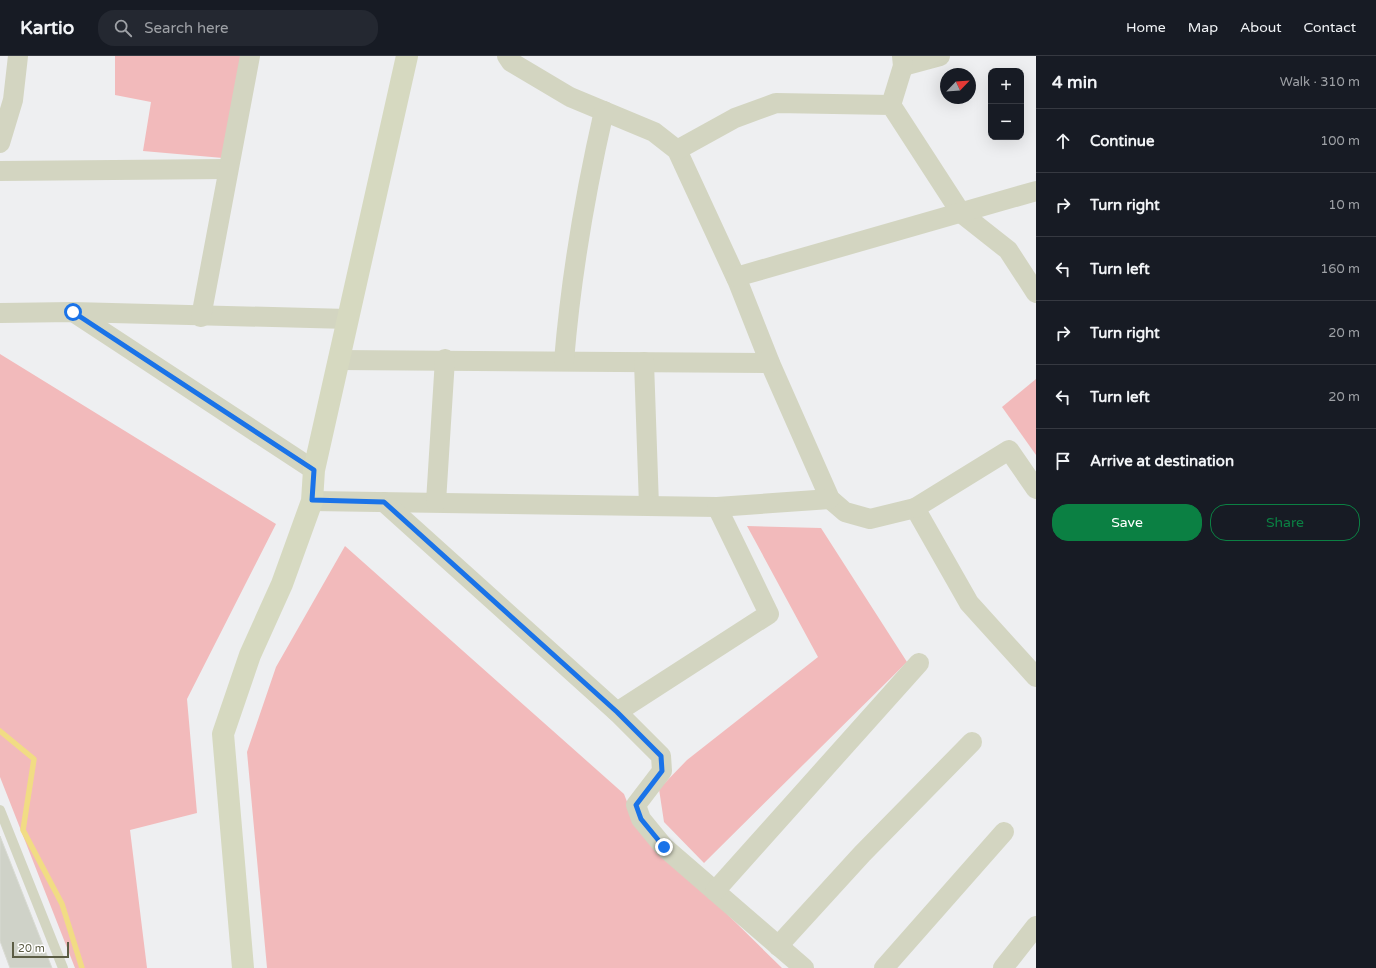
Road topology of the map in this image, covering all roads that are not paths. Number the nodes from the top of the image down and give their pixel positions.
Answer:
1 (18, 56) edge
2 (250, 56) edge
3 (407, 56) edge
4 (507, 56) edge
5 (940, 56) edge
6 (902, 61) edge
7 (525, 63) edge
8 (891, 105) junction
9 (604, 111) junction
10 (0, 143) edge
11 (677, 150) junction
12 (228, 168) junction
13 (0, 171) edge
14 (1036, 191) edge
15 (961, 213) junction
16 (736, 277) junction
17 (1036, 293) edge
18 (73, 312) junction
19 (0, 313) edge
20 (201, 316) junction
21 (348, 319) junction
22 (445, 359) junction
23 (338, 360) junction
24 (564, 361) junction
25 (644, 362) junction
26 (770, 364) junction
27 (314, 470) junction
28 (1036, 489) edge
29 (830, 499) junction
30 (312, 500) junction
31 (384, 502) junction
32 (436, 502) junction
33 (649, 506) junction
34 (717, 507) junction
35 (915, 508) junction
36 (919, 663) dead end
37 (1036, 677) edge
38 (617, 712) junction
39 (972, 742) dead end
40 (0, 810) edge
41 (1004, 832) dead end
42 (715, 891) junction
43 (1036, 926) edge
44 (778, 946) junction
45 (63, 968) edge
46 (243, 968) edge
47 (804, 968) edge
48 (884, 968) edge
49 (1003, 968) edge

1 - 10 street
2 - 12 street
3 - 21 street
4 - 7 street
5 - 6 street
6 - 8 street
7 - 9 street
8 - 11 street
8 - 15 street
9 - 11 street
9 - 24 street
11 - 16 street
12 - 13 street
12 - 20 street
14 - 15 street
15 - 16 street
15 - 17 street
16 - 26 street
18 - 19 street
18 - 20 street
18 - 27 street
20 - 21 street
21 - 23 street
22 - 23 street
22 - 24 street
22 - 32 street
23 - 27 street
24 - 25 street
25 - 26 street
25 - 33 street
26 - 29 street
27 - 30 street
28 - 35 street
29 - 34 street
29 - 35 street
30 - 31 street
30 - 46 street
31 - 32 street
31 - 38 street
32 - 33 street
33 - 34 street
34 - 38 street
35 - 37 street
36 - 42 street
38 - 42 street
39 - 44 street
40 - 45 lane
41 - 48 street
42 - 44 street
43 - 49 street
44 - 47 street

